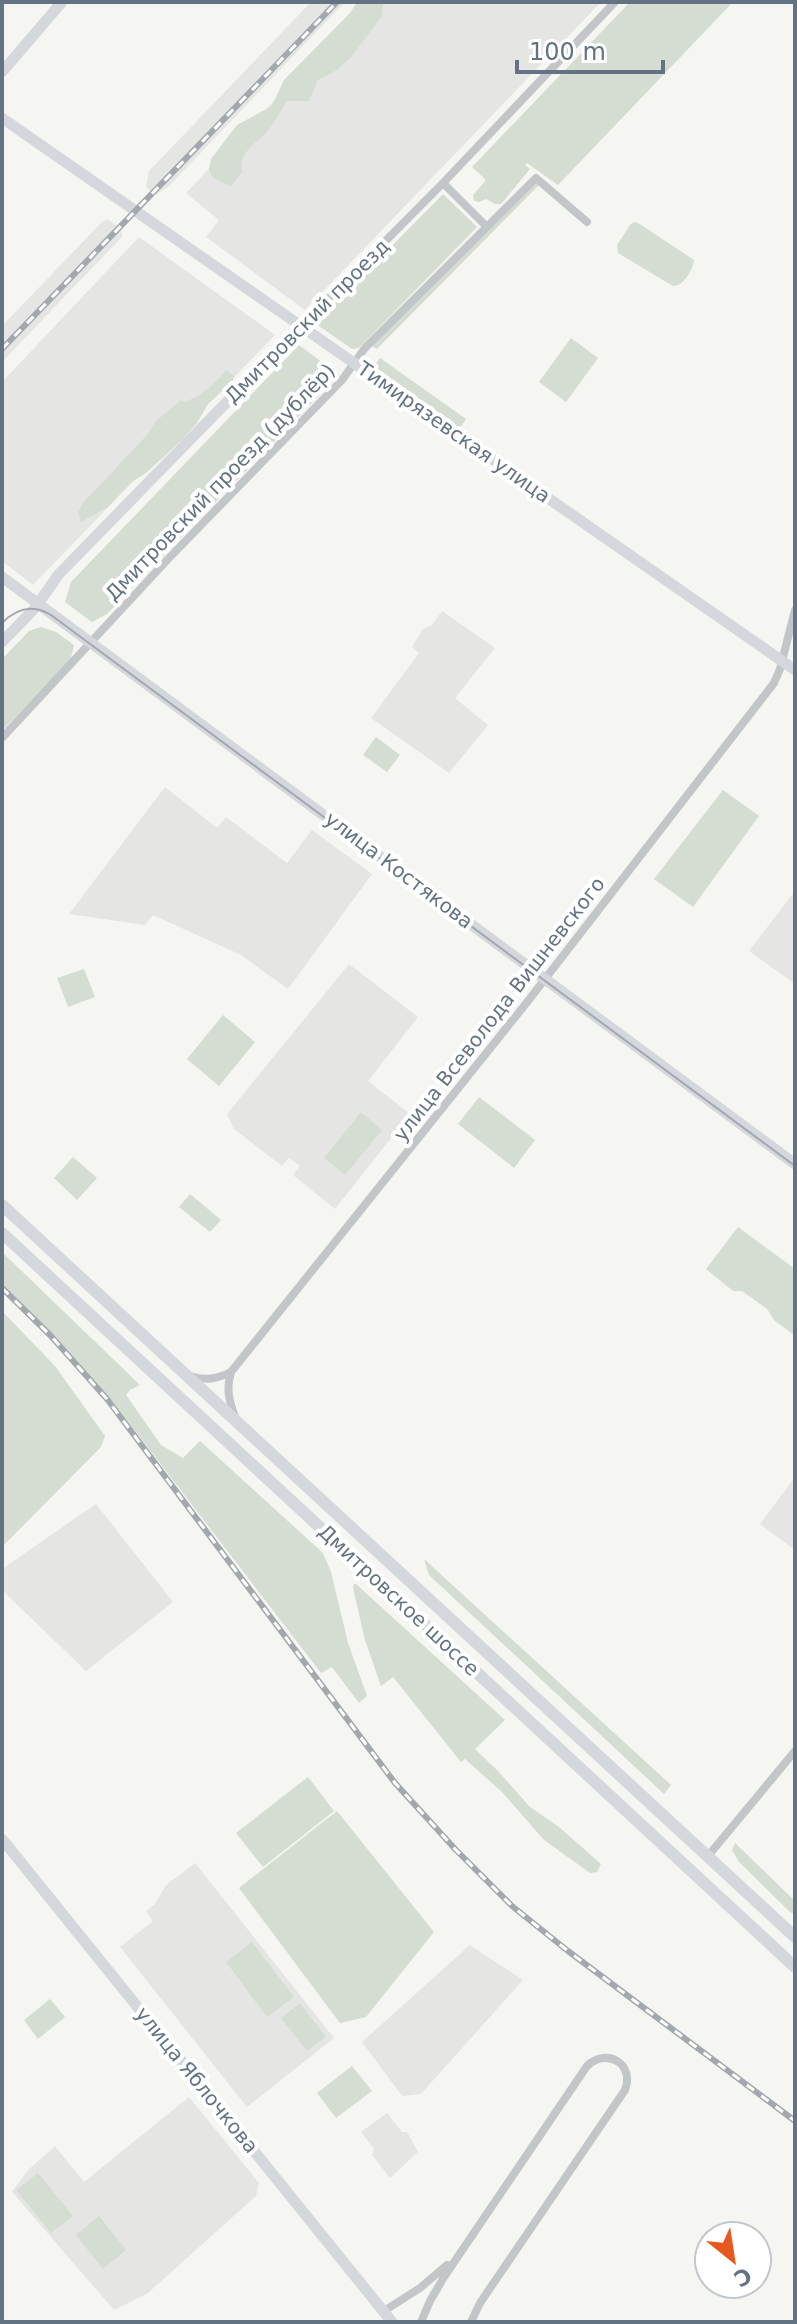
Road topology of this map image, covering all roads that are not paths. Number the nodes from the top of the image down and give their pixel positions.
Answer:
1 (62, 2) edge
2 (615, 2) edge
3 (2, 72) edge
4 (2, 118) edge
5 (443, 183) junction
6 (587, 222) dead end
7 (487, 227) junction
8 (302, 325) junction
9 (355, 362) junction
10 (2, 577) edge
11 (38, 603) junction
12 (795, 610) edge
13 (2, 642) edge
14 (92, 642) junction
15 (782, 661) junction
16 (795, 670) edge
17 (2, 738) edge
18 (546, 979) junction
19 (795, 1164) edge
20 (5, 1207) edge
21 (2, 1235) edge
22 (231, 1372) junction
23 (188, 1375) junction
24 (231, 1415) junction
25 (211, 1426) junction
26 (795, 1751) edge
27 (2, 1839) edge
28 (708, 1856) junction
29 (795, 1937) edge
30 (795, 1967) edge
31 (460, 2254) junction
32 (388, 2318) edge
33 (421, 2322) edge
34 (471, 2322) edge

1 - 3 street
2 - 5 street, Дмитровский проезд
4 - 8 street, Тимирязевская улица
5 - 7 street
5 - 8 street, Дмитровский проезд
6 - 7 street, Дмитровский проезд (дублёр)
7 - 9 street, Дмитровский проезд (дублёр)
8 - 9 street, Тимирязевская улица
8 - 11 street, Дмитровский проезд
9 - 14 street, Дмитровский проезд (дублёр)
9 - 15 street, Тимирязевская улица
10 - 11 street, улица Костякова
11 - 13 street, Дмитровский проезд
11 - 14 street, улица Костякова
12 - 15 street, улица Всеволода Вишневского
14 - 17 street, Дмитровский проезд (дублёр)
14 - 18 street, улица Костякова
15 - 16 street, Тимирязевская улица
15 - 18 street, улица Всеволода Вишневского
18 - 19 street, улица Костякова
18 - 22 street, улица Всеволода Вишневского
20 - 23 main road, Дмитровское шоссе
21 - 25 main road, Дмитровское шоссе
22 - 23 street
22 - 24 street
23 - 24 main road, Дмитровское шоссе
24 - 25 street
24 - 28 main road, Дмитровское шоссе
25 - 30 main road, Дмитровское шоссе
26 - 28 street
27 - 32 street, улица Яблочкова
28 - 29 main road, Дмитровское шоссе
31 - 32 street
31 - 33 street
31 - 34 street

